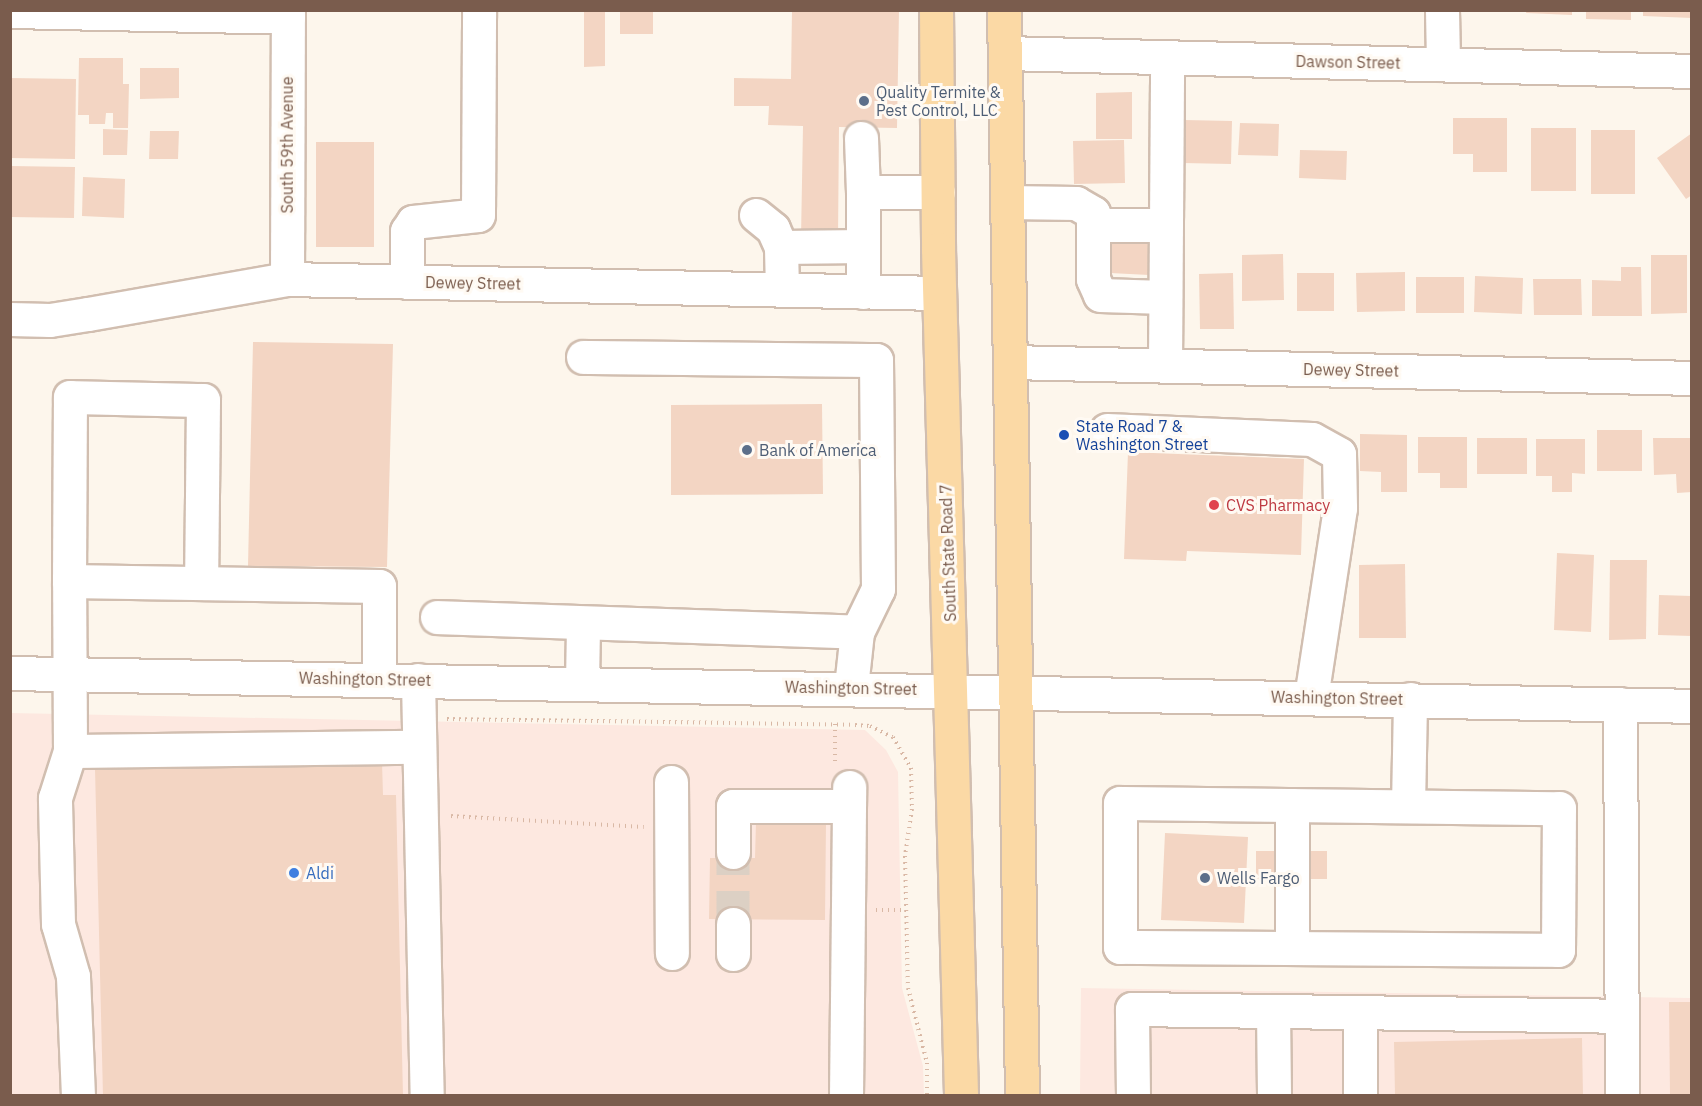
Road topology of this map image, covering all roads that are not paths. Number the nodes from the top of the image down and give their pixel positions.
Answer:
1 (479, 10) edge
2 (936, 10) edge
3 (1004, 10) edge
4 (1442, 10) edge
5 (10, 11) edge
6 (288, 14) edge
7 (1005, 53) junction
8 (1167, 57) junction
9 (1443, 64) junction
10 (1692, 70) edge
11 (861, 138) dead end
12 (863, 192) junction
13 (938, 192) junction
14 (1007, 202) junction
15 (756, 215) dead end
16 (1093, 225) junction
17 (1166, 225) junction
18 (863, 246) junction
19 (781, 247) junction
20 (287, 279) junction
21 (407, 282) junction
22 (782, 290) junction
23 (863, 292) junction
24 (939, 293) junction
25 (1166, 297) junction
26 (10, 319) edge
27 (583, 357) dead end
28 (1010, 362) junction
29 (1165, 366) junction
30 (1692, 378) edge
31 (1107, 430) dead end
32 (69, 581) junction
33 (201, 583) junction
34 (436, 617) dead end
35 (583, 622) junction
36 (857, 632) junction
37 (10, 673) edge
38 (68, 674) junction
39 (379, 679) junction
40 (418, 680) junction
41 (582, 682) junction
42 (851, 687) junction
43 (951, 690) junction
44 (1013, 691) junction
45 (1311, 697) junction
46 (1410, 699) junction
47 (1620, 704) junction
48 (1692, 706) edge
49 (418, 747) junction
50 (70, 751) junction
51 (671, 782) dead end
52 (1292, 805) junction
53 (1408, 806) junction
54 (733, 852) tunnel mouth
55 (1292, 948) junction
56 (672, 952) dead end
57 (1274, 1011) junction
58 (1360, 1013) junction
59 (1622, 1016) junction
60 (78, 1095) edge
61 (427, 1095) edge
62 (846, 1095) edge
63 (961, 1095) edge
64 (1022, 1095) edge
65 (1133, 1095) edge
66 (1274, 1095) edge
67 (1359, 1095) edge
68 (1622, 1095) edge

1 - 21 street
2 - 13 main road, South State Road 7
3 - 7 main road
4 - 9 street
5 - 6 street
6 - 20 street, South 59th Avenue
7 - 8 street, Dawson Street
7 - 14 main road
8 - 9 street, Dawson Street
8 - 17 street
9 - 10 street, Dawson Street
11 - 12 street
12 - 13 street
12 - 18 street
13 - 24 main road, South State Road 7
14 - 16 street
14 - 28 main road
15 - 19 street
16 - 17 street
16 - 25 street
17 - 25 street
18 - 19 street
18 - 23 street
19 - 22 street
20 - 21 street, Dewey Street
20 - 26 street, Dewey Street
21 - 22 street, Dewey Street
22 - 23 street, Dewey Street
23 - 24 street, Dewey Street
24 - 43 main road, South State Road 7
25 - 29 street
27 - 36 street
28 - 29 street, Dewey Street
28 - 44 main road
29 - 30 street, Dewey Street
31 - 45 street
32 - 33 street
32 - 33 street
32 - 38 street
33 - 39 street
34 - 35 street
35 - 36 street
35 - 41 street
36 - 42 street
37 - 38 street, Washington Street
38 - 39 street, Washington Street
38 - 50 street
39 - 40 street, Washington Street
40 - 41 street, Washington Street
40 - 49 street
41 - 42 street, Washington Street
42 - 43 street, Washington Street
43 - 44 street, Washington Street
43 - 63 main road, South State Road 7
44 - 45 street, Washington Street
44 - 64 main road
45 - 46 street, Washington Street
46 - 47 street, Washington Street
46 - 53 street
47 - 48 street, Washington Street
47 - 59 street
49 - 50 street
49 - 61 street
50 - 60 street
51 - 56 street
52 - 53 street
52 - 55 street
52 - 55 street
53 - 55 street
54 - 62 street
57 - 58 street
57 - 65 street
57 - 66 street
58 - 59 street
58 - 67 street
59 - 68 street

